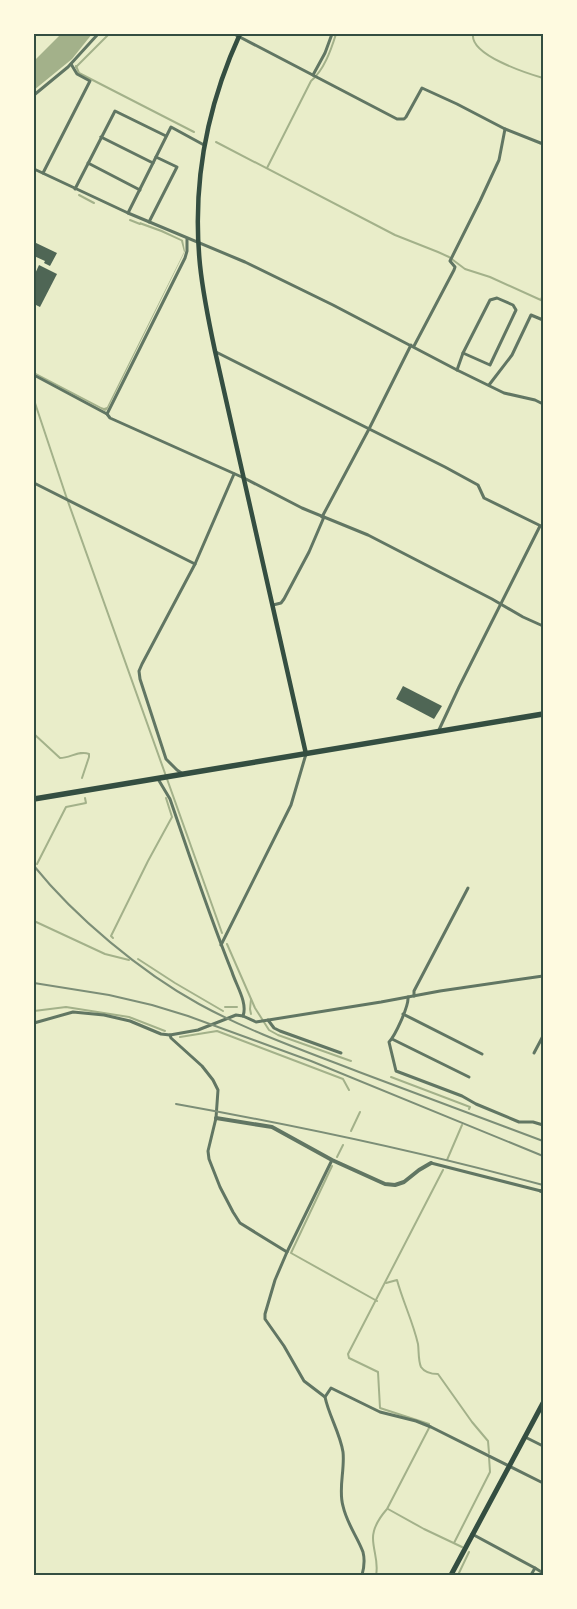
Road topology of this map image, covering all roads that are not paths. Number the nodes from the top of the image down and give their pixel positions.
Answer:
1 (98, 34) edge
2 (332, 34) edge
3 (238, 35) edge
4 (73, 67) junction
5 (315, 76) junction
6 (34, 95) edge
7 (505, 129) junction
8 (166, 136) junction
9 (101, 137) junction
10 (204, 144) junction
11 (543, 144) edge
12 (156, 157) junction
13 (88, 163) junction
14 (153, 163) junction
15 (34, 169) edge
16 (43, 173) junction
17 (75, 189) junction
18 (140, 190) junction
19 (128, 213) junction
20 (149, 222) junction
21 (187, 239) junction
22 (198, 242) junction
23 (543, 320) edge
24 (413, 346) junction
25 (215, 351) junction
26 (463, 353) junction
27 (456, 370) junction
28 (34, 376) edge
29 (489, 385) junction
30 (543, 404) edge
31 (107, 414) junction
32 (369, 429) junction
33 (234, 474) junction
34 (244, 478) junction
35 (34, 484) edge
36 (323, 517) junction
37 (542, 526) edge
38 (194, 564) junction
39 (500, 604) junction
40 (273, 605) junction
41 (543, 626) edge
42 (543, 714) edge
43 (438, 732) junction
44 (306, 754) junction
45 (184, 774) junction
46 (159, 778) junction
47 (34, 799) edge
48 (468, 888) dead end
49 (221, 946) junction
50 (543, 976) edge
51 (414, 996) junction
52 (408, 997) junction
53 (403, 1014) junction
54 (243, 1016) junction
55 (268, 1020) junction
56 (34, 1023) edge
57 (170, 1035) junction
58 (543, 1036) edge
59 (392, 1039) junction
60 (341, 1053) dead end
61 (534, 1053) dead end
62 (482, 1054) dead end
63 (469, 1076) dead end
64 (216, 1118) junction
65 (543, 1126) edge
66 (332, 1160) junction
67 (431, 1163) joint
68 (542, 1191) edge
69 (287, 1252) junction
70 (325, 1397) junction
71 (543, 1405) edge
72 (525, 1437) junction
73 (543, 1446) edge
74 (510, 1466) junction
75 (543, 1482) edge
76 (472, 1534) junction
77 (535, 1568) junction
78 (543, 1573) edge
79 (362, 1575) edge
80 (451, 1575) edge
81 (531, 1575) edge

1 - 4 street
2 - 5 street
3 - 5 street
3 - 10 main road
4 - 6 street
4 - 16 street
5 - 7 street
7 - 11 street
7 - 24 street
8 - 9 street
8 - 10 street
8 - 12 street
9 - 13 street
9 - 14 street
10 - 22 main road
12 - 14 street
12 - 20 street
13 - 17 street
13 - 18 street
14 - 18 street
15 - 16 street
16 - 17 street
17 - 19 street
18 - 19 street
19 - 20 street
20 - 21 street
21 - 22 street
21 - 31 street
22 - 24 street
22 - 25 main road
23 - 29 street
24 - 27 street
24 - 32 street
25 - 32 street
25 - 34 main road
26 - 26 street
26 - 27 street
27 - 29 street
28 - 31 street
29 - 30 street
31 - 33 street
32 - 36 street
32 - 37 street
33 - 34 street
33 - 38 street
34 - 36 street
34 - 40 main road
35 - 38 street
36 - 39 street
36 - 40 street
37 - 39 street
38 - 45 street
39 - 41 street
39 - 43 street
40 - 44 main road
42 - 43 highway
43 - 44 highway
44 - 45 highway
44 - 49 street
45 - 46 highway
46 - 47 highway
46 - 49 street
48 - 51 street
49 - 54 street
50 - 51 street
51 - 52 street
52 - 53 street
52 - 55 street
53 - 59 street
53 - 62 street
54 - 55 street
54 - 57 street
55 - 60 street
56 - 57 street
57 - 64 street
58 - 61 street
59 - 63 street
59 - 65 street
64 - 66 street
64 - 69 street
66 - 67 street
66 - 69 street
67 - 68 street
69 - 70 street
70 - 74 street
70 - 79 street
71 - 72 main road
72 - 73 street
72 - 74 main road
74 - 75 street
74 - 76 main road
76 - 77 street
76 - 80 main road
77 - 78 street
77 - 81 street

